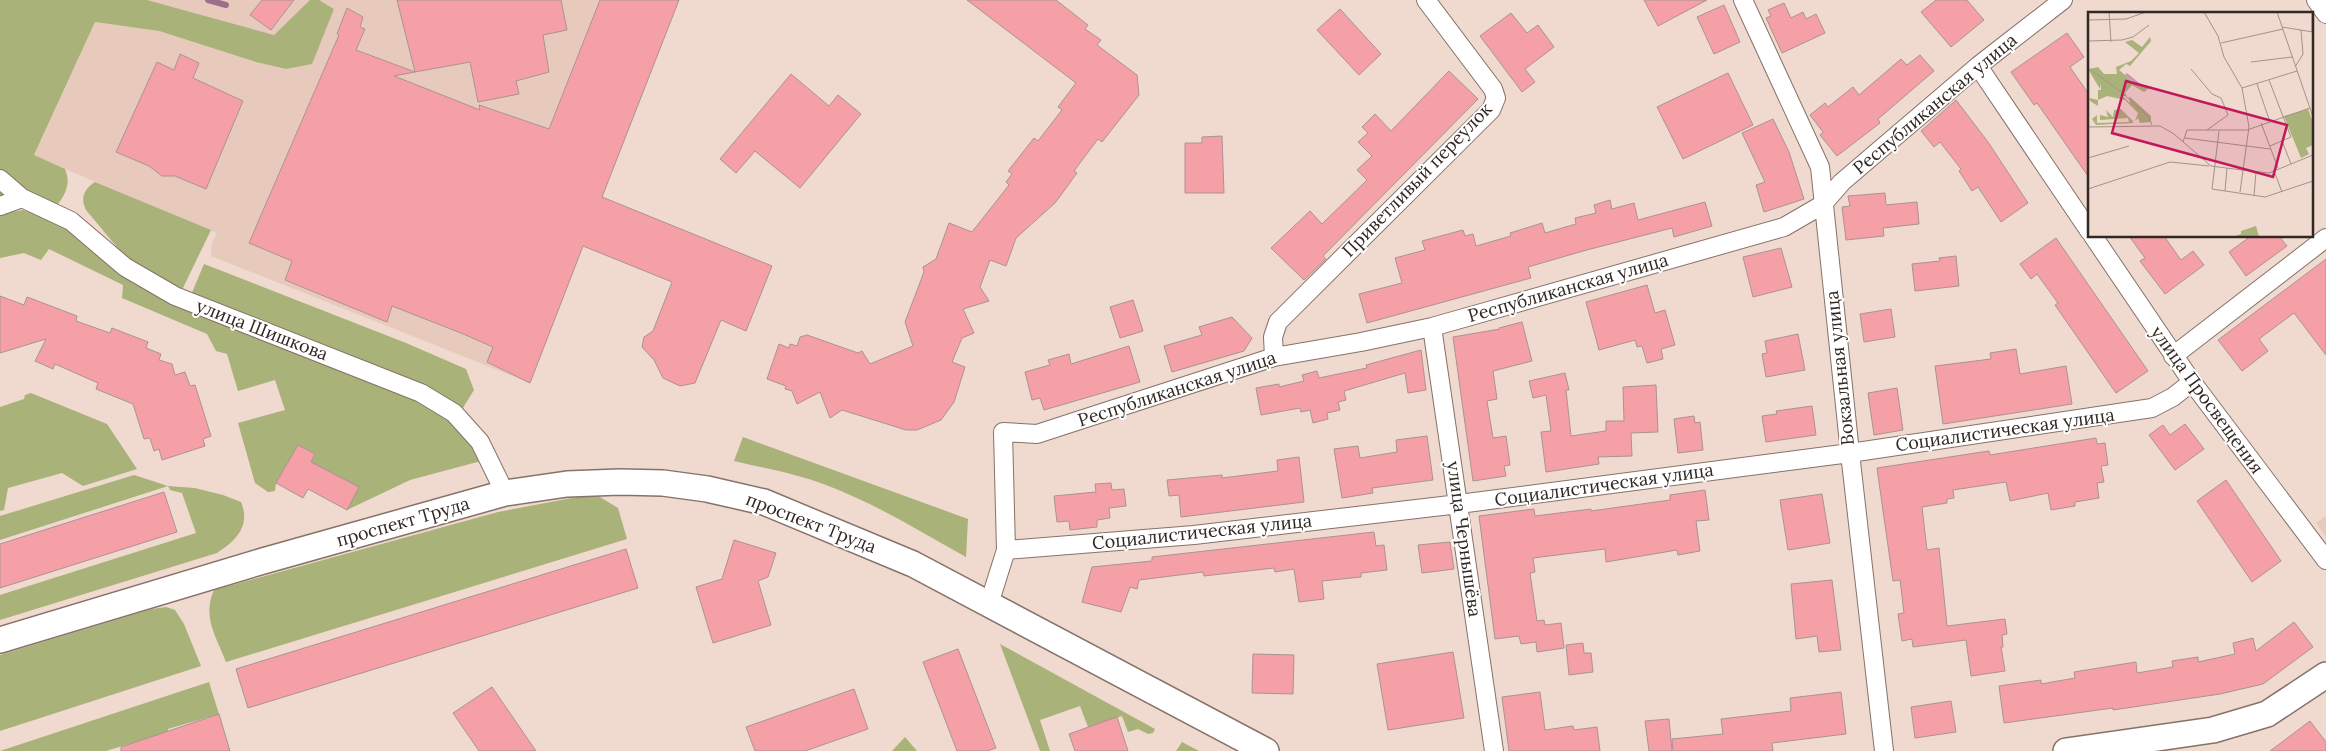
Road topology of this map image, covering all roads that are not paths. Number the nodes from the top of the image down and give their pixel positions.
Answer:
1 (1426, 0) edge
2 (1743, 0) edge
3 (2063, 0) edge
4 (2316, 0) edge
5 (2326, 14) edge
6 (1978, 66) junction
7 (0, 179) edge
8 (22, 198) junction
9 (1822, 205) junction
10 (0, 206) edge
11 (2088, 229) edge
12 (2094, 238) edge
13 (2326, 239) edge
14 (1432, 327) junction
15 (2173, 356) junction
16 (1274, 357) junction
17 (2192, 382) junction
18 (1850, 453) junction
19 (505, 494) junction
20 (1459, 504) junction
21 (1006, 550) junction
22 (2326, 560) edge
23 (989, 604) junction
24 (0, 640) edge
25 (2326, 675) edge
26 (2075, 750) edge
27 (1266, 751) edge
28 (1494, 751) edge
29 (1884, 751) edge

1 - 16 street, Приветливый переулок
2 - 9 street, Вокзальная улица
3 - 6 street, Республиканская улица
4 - 5 street
6 - 9 street, Республиканская улица
6 - 11 street
7 - 8 street, улица Шишкова
8 - 10 street
8 - 19 street, улица Шишкова
9 - 14 street, Республиканская улица
9 - 18 street, Вокзальная улица
12 - 15 street, улица Просвещения
13 - 15 street
14 - 16 street, Республиканская улица
14 - 20 street, улица Чернышёва
15 - 17 street, улица Просвещения
16 - 21 street, Республиканская улица
17 - 18 street, Социалистическая улица
17 - 22 street, улица Просвещения
18 - 20 street, Социалистическая улица
18 - 29 street, Вокзальная улица
19 - 23 main road, проспект Труда
19 - 24 main road, проспект Труда
20 - 21 street, Социалистическая улица
20 - 28 street, улица Чернышёва
21 - 23 street
23 - 27 main road, проспект Труда
25 - 26 main road

